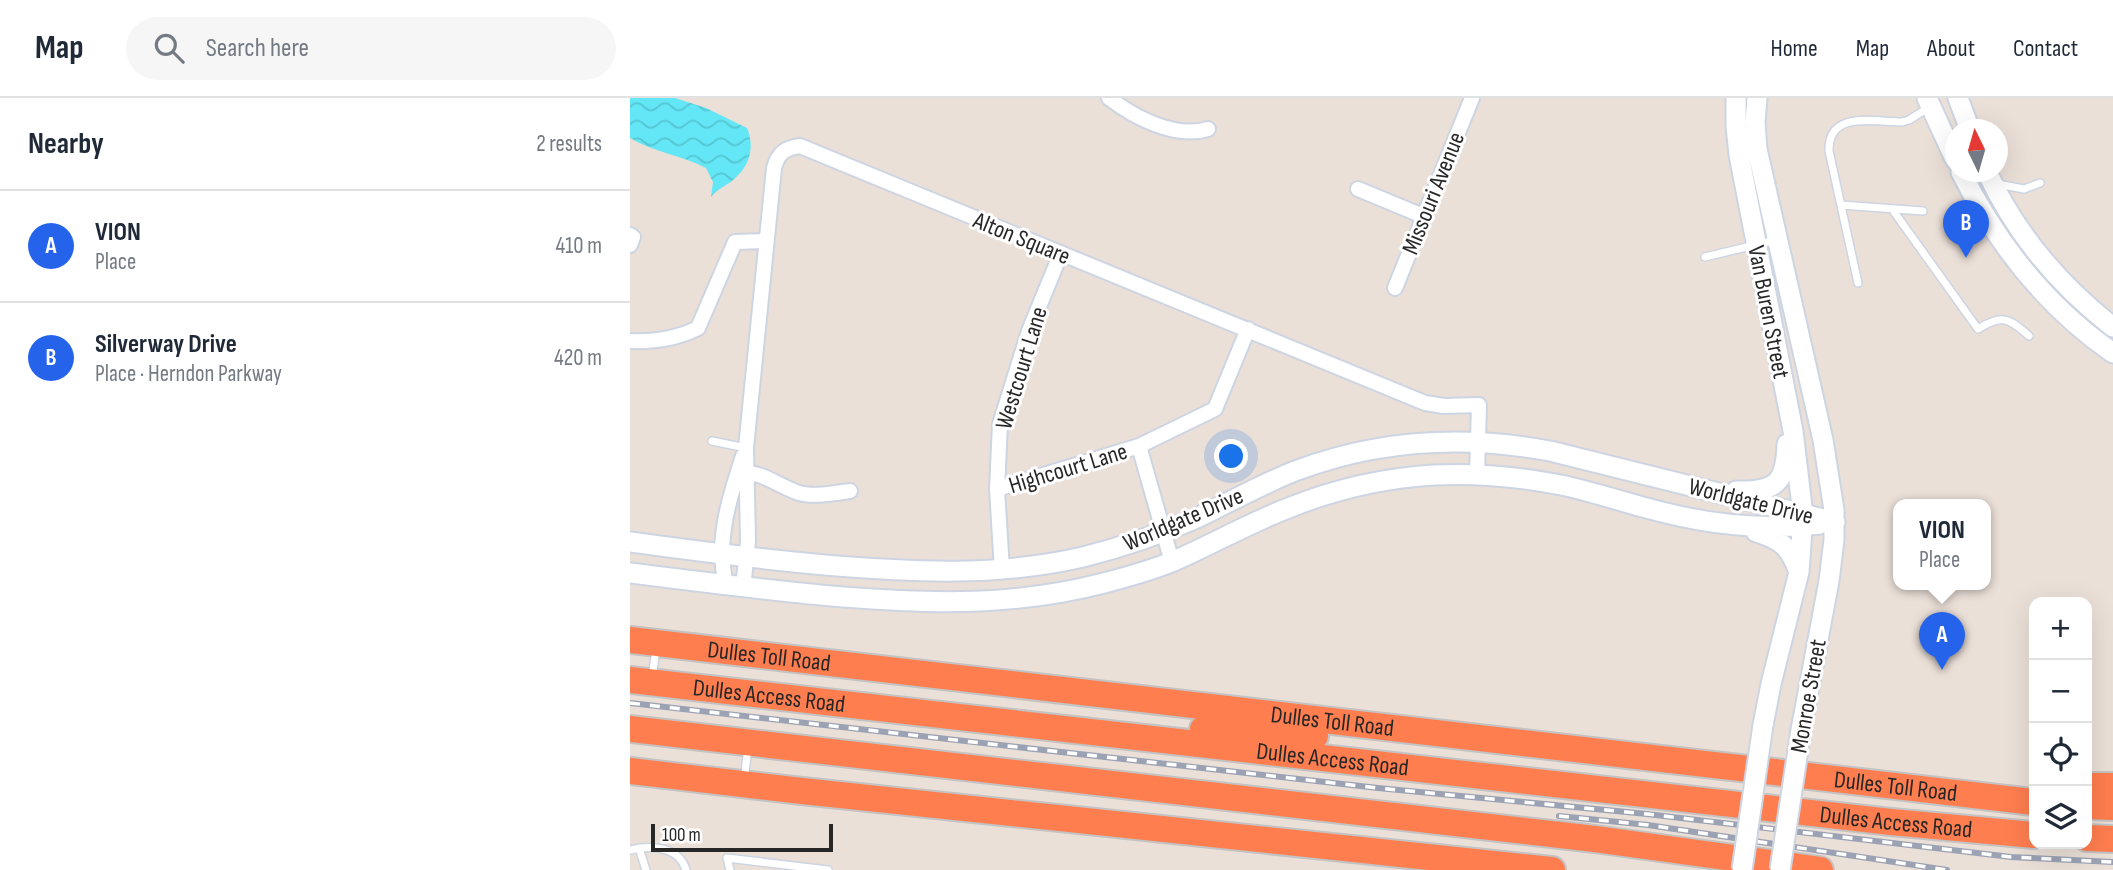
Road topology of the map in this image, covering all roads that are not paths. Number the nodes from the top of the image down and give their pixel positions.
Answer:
1 (1109, 98) edge
2 (1472, 98) edge
3 (1736, 98) edge
4 (1757, 98) edge
5 (1958, 98) edge
6 (1929, 102) edge
7 (1966, 119) edge
8 (1208, 129) dead end
9 (1945, 137) edge
10 (1967, 182) edge
11 (1993, 182) edge
12 (2003, 182) edge
13 (2040, 183) dead end
14 (1358, 189) dead end
15 (1841, 205) junction
16 (1892, 209) junction
17 (1923, 211) dead end
18 (1423, 216) junction
19 (630, 235) edge
20 (1778, 239) junction
21 (765, 241) junction
22 (630, 245) edge
23 (1756, 245) junction
24 (1060, 253) junction
25 (1706, 257) dead end
26 (1858, 283) dead end
27 (1395, 288) dead end
28 (2113, 327) edge
29 (1248, 329) junction
30 (2029, 336) dead end
31 (630, 341) edge
32 (2113, 353) edge
33 (1788, 404) junction
34 (712, 441) dead end
35 (1478, 442) junction
36 (1139, 446) junction
37 (746, 448) junction
38 (742, 472) junction
39 (1477, 475) junction
40 (997, 489) junction
41 (1705, 490) junction
42 (850, 491) dead end
43 (1803, 520) junction
44 (1835, 522) junction
45 (1721, 523) junction
46 (1162, 532) junction
47 (630, 542) edge
48 (722, 554) junction
49 (746, 557) junction
50 (1172, 562) junction
51 (1002, 570) junction
52 (1799, 572) junction
53 (630, 573) edge
54 (734, 587) junction
55 (630, 640) edge
56 (657, 644) junction
57 (641, 681) edge
58 (986, 721) junction
59 (630, 729) edge
60 (1484, 739) junction
61 (749, 743) junction
62 (630, 771) edge
63 (2029, 784) edge
64 (744, 785) junction
65 (2092, 786) edge
66 (2113, 786) edge
67 (1905, 788) junction
68 (2029, 801) edge
69 (2092, 806) edge
70 (2113, 807) edge
71 (2029, 835) edge
72 (2092, 838) edge
73 (2113, 839) edge
74 (639, 848) junction
75 (630, 850) edge
76 (646, 870) edge
77 (686, 870) edge
78 (730, 870) edge
79 (828, 870) edge
80 (1552, 870) edge
81 (1742, 870) edge
82 (1780, 870) edge
83 (1820, 870) edge

1 - 8 street
2 - 18 street, Missouri Avenue
3 - 23 street, Van Buren Street
4 - 20 street, Van Buren Street
5 - 7 street
6 - 9 street
6 - 15 lane
10 - 32 street
11 - 28 street
12 - 13 lane
14 - 18 street
15 - 16 lane
15 - 26 lane
16 - 17 lane
16 - 30 lane
18 - 27 street, Missouri Avenue
19 - 22 street
20 - 23 lane
20 - 44 street, Van Buren Street
21 - 24 street, Alton Square
21 - 31 street
21 - 37 street, Alton Square
23 - 25 lane
23 - 33 street, Van Buren Street
24 - 29 street, Alton Square
24 - 40 street, Westcourt Lane
29 - 35 street, Alton Square
29 - 36 street, Highcourt Lane
33 - 41 street
33 - 43 street, Van Buren Street
34 - 37 lane
35 - 39 street, Alton Square
35 - 41 street, Worldgate Drive
35 - 46 street, Worldgate Drive
36 - 40 street, Highcourt Lane
36 - 46 street, Highcourt Lane
37 - 38 street, Alton Square
38 - 42 street
38 - 48 street, Alton Square
38 - 49 street, Alton Square
39 - 45 street, Worldgate Drive
39 - 50 street, Worldgate Drive
40 - 51 street, Westcourt Lane
41 - 43 street, Worldgate Drive
43 - 44 street, Worldgate Drive
43 - 45 street, Worldgate Drive
43 - 52 street, Monroe Street
44 - 82 street, Monroe Street, bridge
45 - 52 street
46 - 50 street, Highcourt Lane
46 - 51 street, Worldgate Drive
47 - 48 street, Worldgate Drive
48 - 49 street, Worldgate Drive
48 - 54 street, Alton Square
49 - 51 street, Worldgate Drive
49 - 54 street, Alton Square
50 - 54 street, Worldgate Drive
52 - 81 street, Monroe Street, bridge
53 - 54 street, Worldgate Drive
55 - 56 highway, Dulles Toll Road
56 - 57 lane
56 - 60 highway, Dulles Toll Road
57 - 58 highway, Dulles Access Road
58 - 60 highway
58 - 71 highway, Dulles Access Road
59 - 61 highway, Dulles Access Road
60 - 67 highway, Dulles Toll Road
61 - 64 lane
61 - 83 highway, Dulles Access Road
62 - 64 highway
63 - 67 highway
64 - 80 highway
65 - 66 highway
67 - 68 highway, Dulles Toll Road
69 - 70 highway
72 - 73 highway
74 - 75 lane
74 - 76 lane
74 - 77 lane
78 - 79 lane

